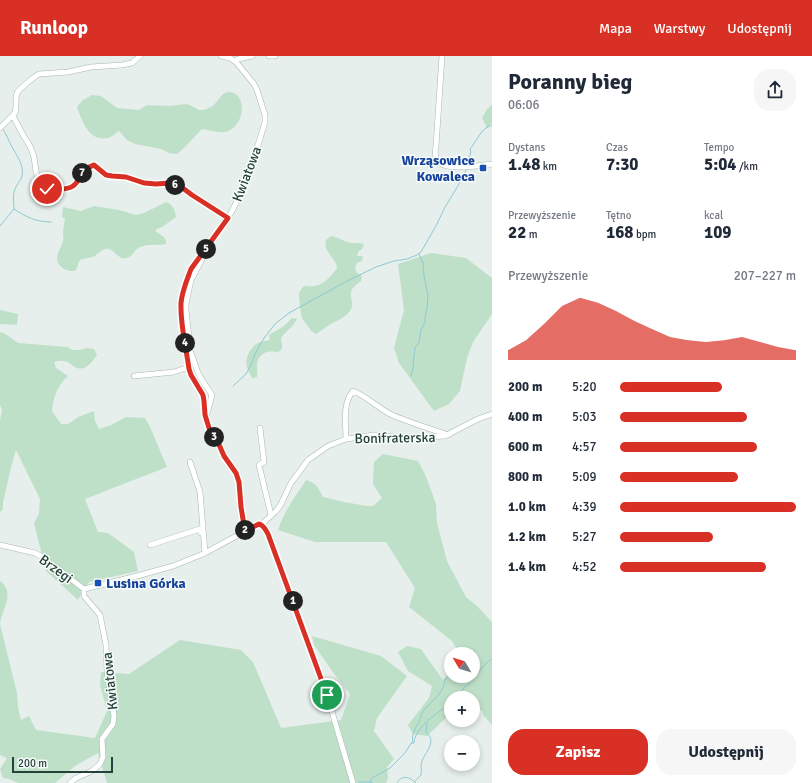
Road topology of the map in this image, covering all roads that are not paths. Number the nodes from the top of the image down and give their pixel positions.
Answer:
1 (140, 56) edge
2 (221, 56) edge
3 (252, 56) edge
4 (269, 56) edge
5 (275, 56) edge
6 (442, 56) edge
7 (228, 57) edge
8 (234, 61) junction
9 (12, 116) junction
10 (0, 128) edge
11 (492, 164) edge
12 (228, 218) junction
13 (213, 238) junction
14 (189, 367) junction
15 (134, 376) dead end
16 (492, 414) edge
17 (205, 418) junction
18 (260, 428) dead end
19 (448, 435) junction
20 (346, 439) junction
21 (190, 462) dead end
22 (271, 516) junction
23 (261, 525) junction
24 (245, 531) junction
25 (0, 545) edge
26 (150, 545) dead end
27 (204, 554) junction
28 (84, 588) junction
29 (70, 783) edge
30 (353, 783) edge

1 - 9 street
2 - 7 street
3 - 8 street
4 - 5 street
6 - 11 street
7 - 8 street
8 - 12 street, Kwiatowa
9 - 10 street
9 - 12 street
12 - 13 street, Kwiatowa
13 - 14 street, Kwiatowa
13 - 17 street
14 - 15 street
14 - 17 street, Kwiatowa
16 - 19 street, Bonifraterska
17 - 24 street, Kwiatowa
18 - 22 street
19 - 20 street, Bonifraterska
19 - 20 street
20 - 22 street, Bonifraterska
21 - 27 street
22 - 23 street, Bonifraterska
23 - 24 street, Brzegi
23 - 30 street
24 - 27 street, Brzegi
25 - 28 street, Brzegi
26 - 27 street
27 - 28 street, Brzegi
28 - 29 street, Kwiatowa

